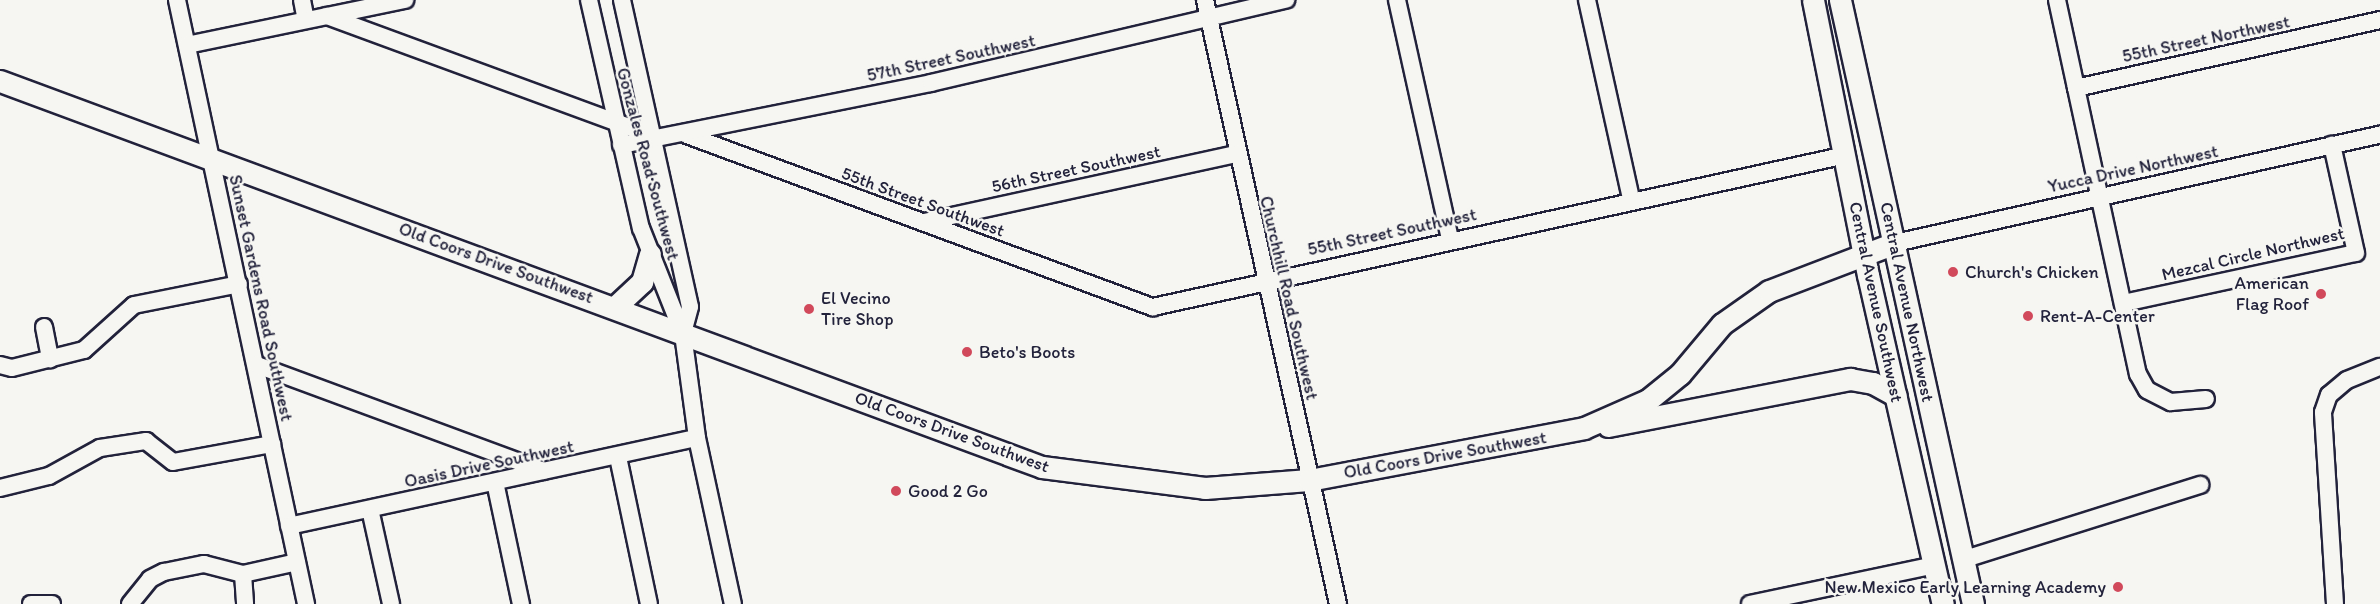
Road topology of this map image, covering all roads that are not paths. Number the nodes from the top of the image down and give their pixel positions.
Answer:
1 (177, 0) edge
2 (302, 0) edge
3 (405, 0) edge
4 (589, 0) edge
5 (622, 0) edge
6 (1205, 0) edge
7 (1286, 0) edge
8 (1397, 0) edge
9 (1587, 0) edge
10 (1813, 0) edge
11 (1840, 0) edge
12 (2057, 0) edge
13 (327, 16) junction
14 (306, 20) junction
15 (2380, 20) edge
16 (1210, 21) junction
17 (187, 45) junction
18 (0, 81) edge
19 (2076, 88) junction
20 (614, 124) junction
21 (687, 135) junction
22 (2380, 135) edge
23 (651, 138) junction
24 (621, 145) junction
25 (2332, 145) junction
26 (1237, 154) junction
27 (1846, 155) junction
28 (211, 158) junction
29 (2100, 196) junction
30 (1631, 199) junction
31 (923, 222) junction
32 (1450, 240) junction
33 (1895, 243) junction
34 (1864, 253) junction
35 (650, 254) junction
36 (1265, 278) junction
37 (239, 284) junction
38 (2124, 303) junction
39 (615, 307) junction
40 (44, 327) dead end
41 (683, 334) junction
42 (50, 359) junction
43 (0, 365) edge
44 (256, 365) junction
45 (2380, 367) edge
46 (1896, 396) junction
47 (2206, 399) dead end
48 (1584, 428) junction
49 (697, 438) junction
50 (272, 444) junction
51 (618, 458) junction
52 (544, 472) junction
53 (1310, 480) junction
54 (495, 482) junction
55 (2200, 485) dead end
56 (0, 488) edge
57 (370, 509) junction
58 (289, 526) junction
59 (1962, 560) junction
60 (297, 562) junction
61 (1935, 566) junction
62 (243, 574) junction
63 (32, 604) edge
64 (52, 604) edge
65 (130, 604) edge
66 (245, 604) edge
67 (306, 604) edge
68 (391, 604) edge
69 (521, 604) edge
70 (649, 604) edge
71 (733, 604) edge
72 (1338, 604) edge
73 (1750, 604) edge
74 (1943, 604) edge
75 (1973, 604) edge
76 (2336, 604) edge

1 - 17 street, Sunset Gardens Road Southwest
2 - 14 street
3 - 13 street
4 - 20 street, Gonzales Road Southwest
5 - 23 street, Gonzales Road Southwest
6 - 16 street, Churchhill Road Southwest
7 - 16 street, 57th Street Southwest
8 - 32 street
9 - 30 street
10 - 27 main road, Central Avenue Southwest
11 - 33 main road, Central Avenue Northwest
12 - 19 street
13 - 14 street
13 - 20 street
14 - 17 street
15 - 19 street, 55th Street Northwest
16 - 21 street, 57th Street Southwest
16 - 26 street, Churchhill Road Southwest
17 - 28 street, Sunset Gardens Road Southwest
18 - 28 main road, Old Coors Drive Southwest
19 - 29 street
20 - 23 street
20 - 24 street, Gonzales Road Southwest
21 - 23 street, 57th Street Southwest
21 - 31 street, 55th Street Southwest
22 - 25 street, Yucca Drive Northwest
23 - 24 street, 57th Street Southwest
23 - 41 street, Gonzales Road Southwest
24 - 35 street, Gonzales Road Southwest
25 - 29 street, Yucca Drive Northwest
25 - 38 street, Mezcal Circle Northwest
26 - 31 street, 56th Street Southwest
26 - 36 street, Churchhill Road Southwest
27 - 30 street, 55th Street Southwest
27 - 34 main road, Central Avenue Southwest
28 - 37 street, Sunset Gardens Road Southwest
28 - 39 main road, Old Coors Drive Southwest
29 - 33 street, Yucca Drive Northwest
29 - 38 street
30 - 32 street, 55th Street Southwest
31 - 36 street, 55th Street Southwest
32 - 36 street, 55th Street Southwest
33 - 34 main road, Old Coors Drive Southwest
33 - 59 main road, Central Avenue Northwest
34 - 46 main road, Central Avenue Southwest
34 - 48 main road, Old Coors Drive Southwest
35 - 39 main road
35 - 41 street, Gonzales Road Southwest
36 - 53 street, Churchhill Road Southwest
37 - 42 street
37 - 44 street, Sunset Gardens Road Southwest
38 - 47 street
39 - 41 main road, Old Coors Drive Southwest
40 - 42 street
41 - 49 street, Gonzales Road Southwest
41 - 53 main road, Old Coors Drive Southwest
42 - 43 street
44 - 50 street, Sunset Gardens Road Southwest
44 - 52 street
45 - 76 street
46 - 48 main road
46 - 61 main road, Central Avenue Southwest
48 - 53 main road, Old Coors Drive Southwest
49 - 51 street, Oasis Drive Southwest
49 - 71 street, Gonzales Road Southwest
50 - 56 street
50 - 58 street, Sunset Gardens Road Southwest
51 - 52 street, Oasis Drive Southwest
51 - 70 street
52 - 54 street, Oasis Drive Southwest
53 - 72 street, Churchhill Road Southwest
54 - 57 street, Oasis Drive Southwest
54 - 69 street
55 - 59 street
57 - 58 street, Oasis Drive Southwest
57 - 68 street
58 - 60 street, Sunset Gardens Road Southwest
59 - 75 main road, Central Avenue Northwest
60 - 62 street
60 - 67 street, Sunset Gardens Road Southwest
61 - 73 street
61 - 74 main road, Central Avenue Southwest
62 - 65 street
62 - 66 street
63 - 64 street

